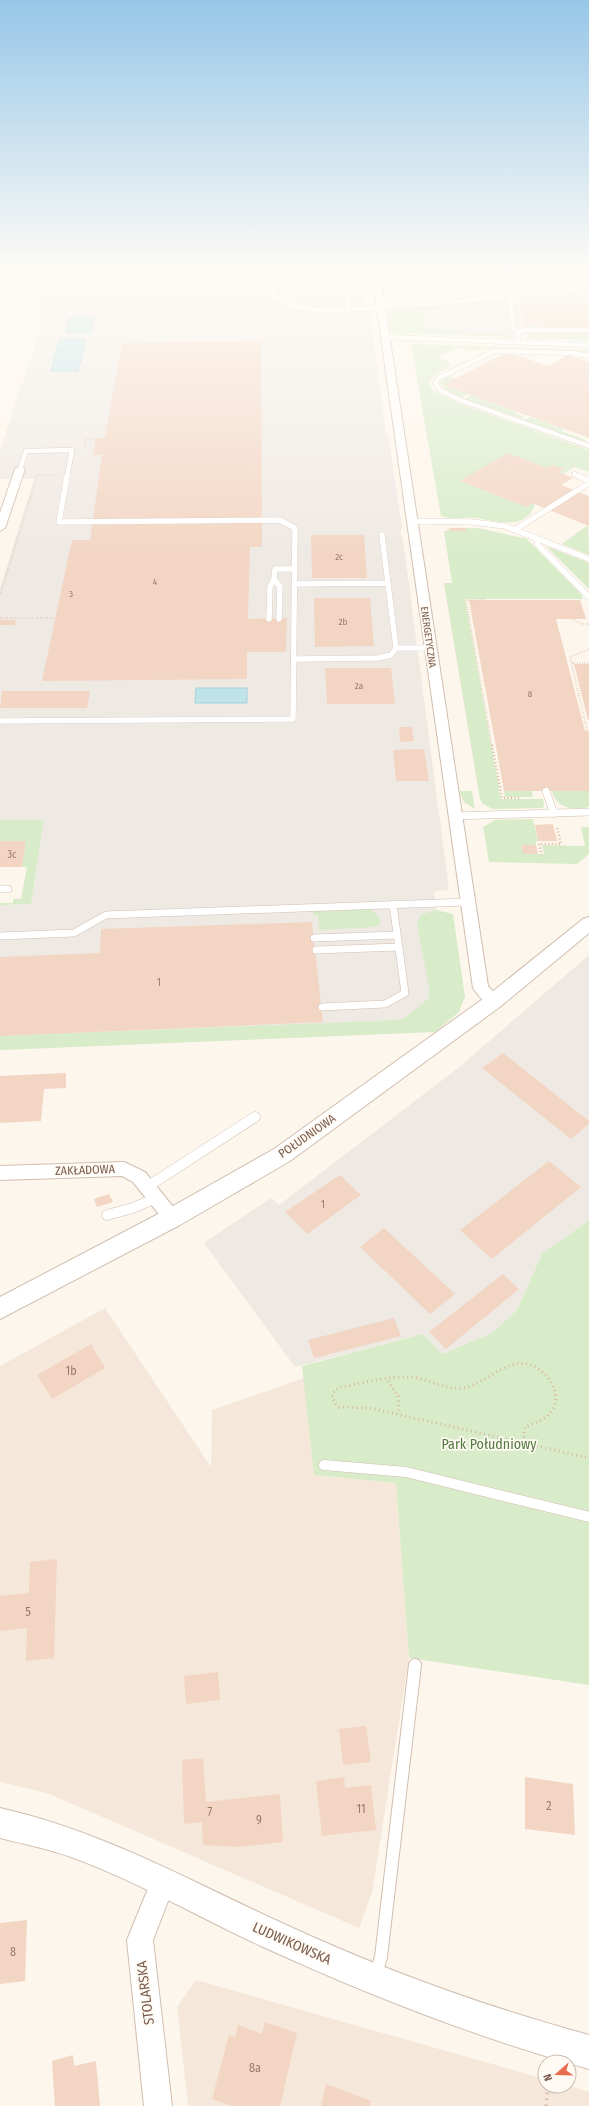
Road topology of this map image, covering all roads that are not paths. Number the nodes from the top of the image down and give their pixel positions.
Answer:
1 (389, 365) edge
2 (463, 365) edge
3 (589, 446) edge
4 (20, 469) joint
5 (574, 474) dead end
6 (589, 482) edge
7 (412, 521) junction
8 (0, 528) edge
9 (516, 529) junction
10 (382, 535) dead end
11 (536, 537) junction
12 (589, 559) edge
13 (295, 568) junction
14 (274, 579) junction
15 (295, 584) junction
16 (388, 584) junction
17 (589, 598) edge
18 (279, 618) dead end
19 (269, 619) dead end
20 (396, 648) junction
21 (430, 648) junction
22 (295, 659) junction
23 (0, 721) edge
24 (547, 794) road end
25 (589, 812) edge
26 (554, 814) junction
27 (454, 816) junction
28 (0, 889) edge
29 (8, 889) dead end
30 (468, 902) junction
31 (394, 904) junction
32 (589, 923) edge
33 (398, 935) junction
34 (0, 936) edge
35 (314, 938) dead end
36 (399, 947) junction
37 (316, 950) dead end
38 (494, 1001) junction
39 (322, 1007) dead end
40 (255, 1116) dead end
41 (0, 1173) edge
42 (151, 1192) junction
43 (107, 1215) dead end
44 (172, 1218) junction
45 (0, 1309) edge
46 (324, 1465) dead end
47 (589, 1517) edge
48 (415, 1665) dead end
49 (0, 1823) edge
50 (163, 1883) junction
51 (374, 1980) junction
52 (589, 2052) edge
53 (158, 2106) edge

1 - 7 street, ENERGETYCZNA
2 - 3 lane
4 - 8 street
4 - 13 lane
5 - 6 lane
6 - 9 lane
7 - 9 lane
7 - 21 street, ENERGETYCZNA
9 - 11 lane
10 - 16 lane
11 - 12 lane
11 - 17 lane
13 - 14 lane
13 - 15 lane
14 - 18 lane
14 - 19 lane
15 - 16 lane
15 - 22 lane
16 - 20 lane
20 - 21 lane
20 - 22 lane
21 - 27 street, ENERGETYCZNA
22 - 23 lane
24 - 26 lane
25 - 26 lane
26 - 27 lane
27 - 30 street, ENERGETYCZNA
28 - 29 lane
30 - 31 lane
30 - 38 street, ENERGETYCZNA
31 - 33 lane
31 - 34 lane
32 - 38 street, POŁUDNIOWA
33 - 35 lane
33 - 36 lane
36 - 37 lane
36 - 39 lane
38 - 44 street, POŁUDNIOWA
40 - 42 lane
41 - 42 street, ZAKŁADOWA
42 - 43 lane
42 - 44 street, ZAKŁADOWA
44 - 45 street, POŁUDNIOWA
46 - 47 lane
48 - 51 lane
49 - 50 street, LUDWIKOWSKA
50 - 51 street, LUDWIKOWSKA
50 - 53 street, STOLARSKA
51 - 52 street, LUDWIKOWSKA

